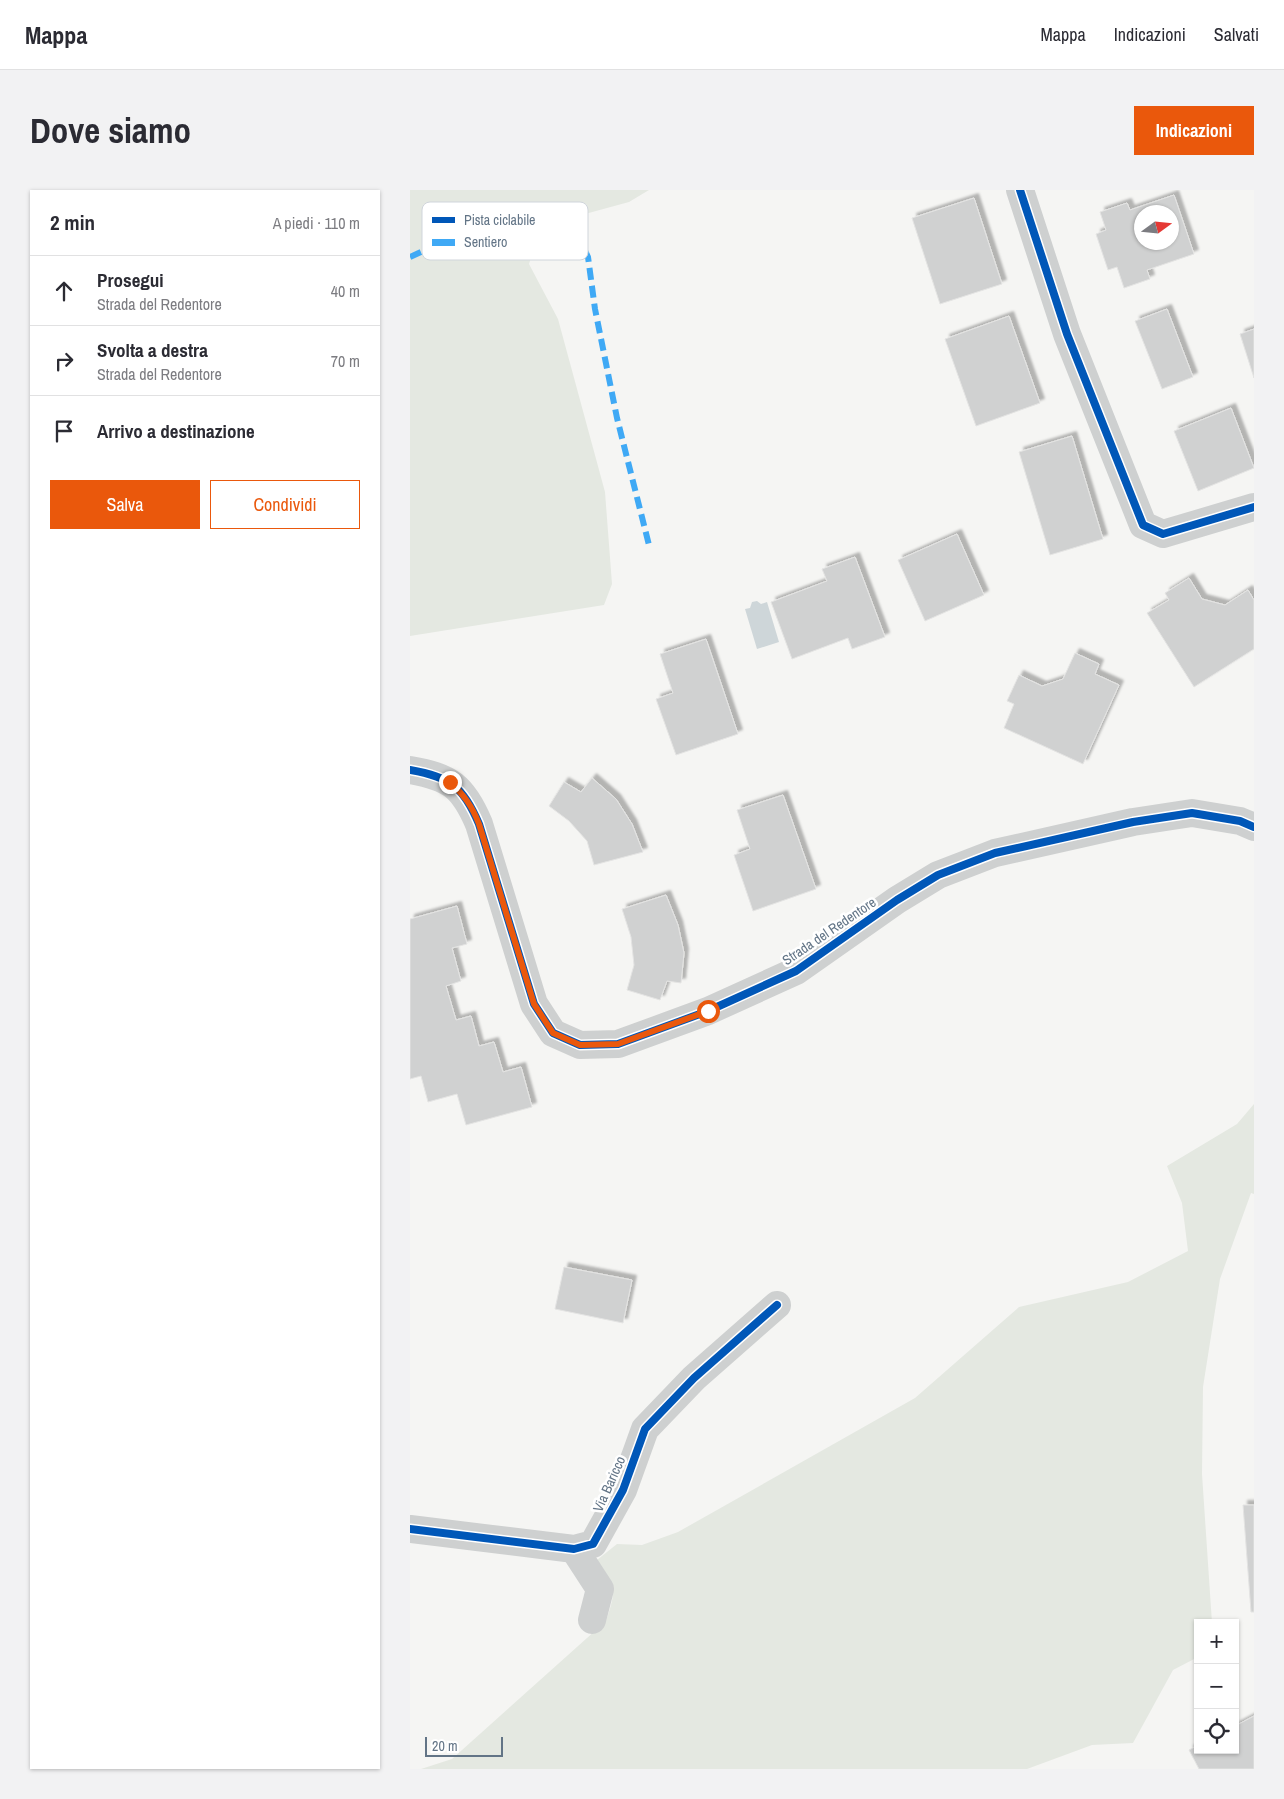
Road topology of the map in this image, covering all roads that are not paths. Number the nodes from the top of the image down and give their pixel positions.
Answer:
1 (1020, 190) edge
2 (1254, 507) edge
3 (410, 770) edge
4 (1254, 827) edge
5 (777, 1304) dead end
6 (410, 1529) edge
7 (574, 1549) junction
8 (592, 1620) dead end

1 - 2 street
3 - 4 street, Strada del Redentore
5 - 7 street, Via Baricco
6 - 7 street
7 - 8 street

